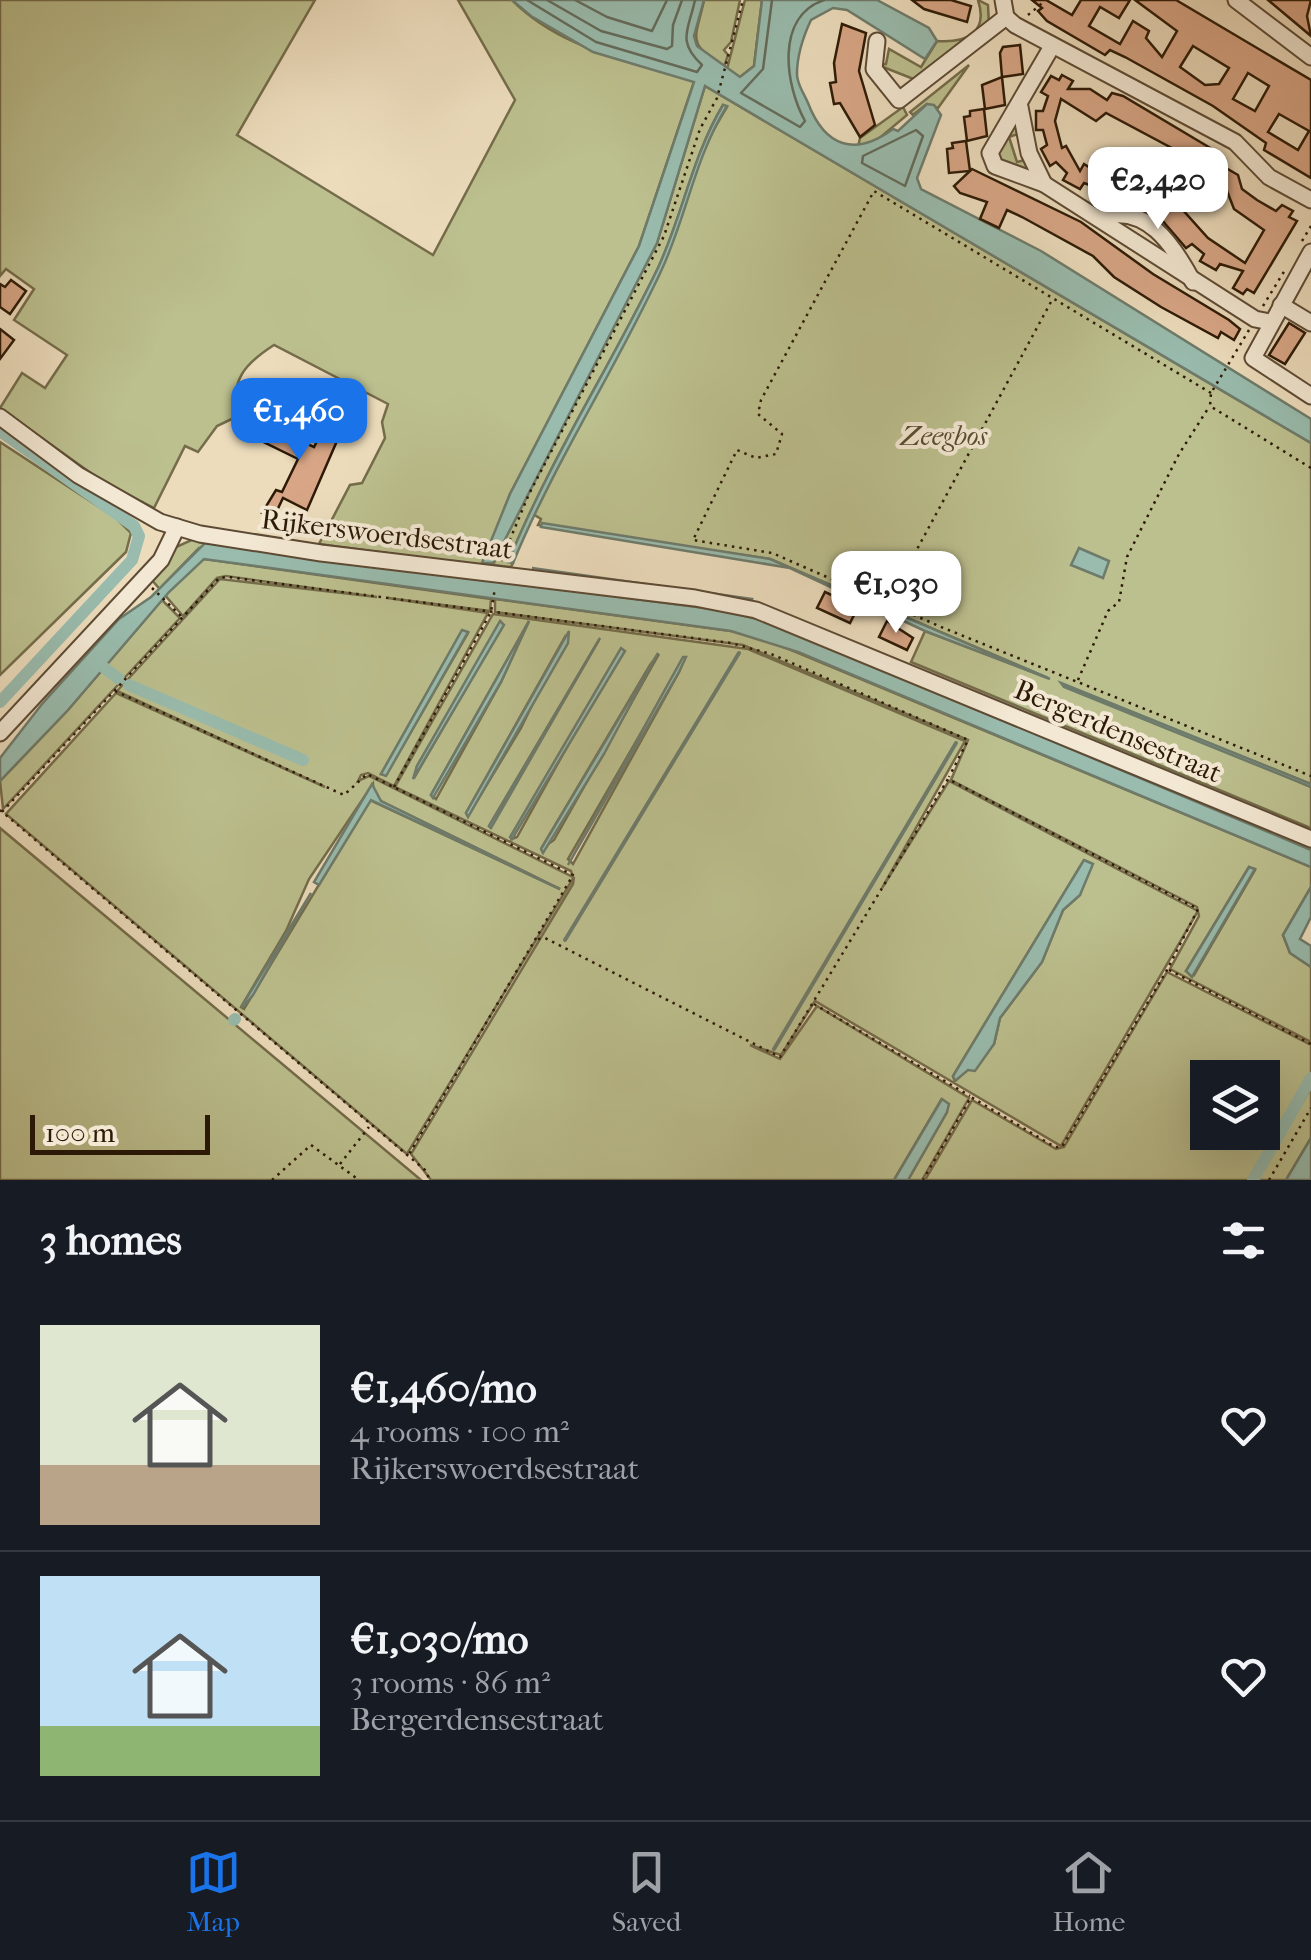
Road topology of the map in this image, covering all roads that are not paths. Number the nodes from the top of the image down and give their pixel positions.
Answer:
1 (1003, 0) edge
2 (1236, 0) edge
3 (1010, 21) junction
4 (876, 40) dead end
5 (1051, 48) junction
6 (1311, 57) edge
7 (1020, 107) junction
8 (1044, 184) junction
9 (1311, 200) edge
10 (1100, 218) junction
11 (1306, 248) edge
12 (1194, 282) junction
13 (1281, 304) junction
14 (1262, 321) junction
15 (1311, 323) edge
16 (1311, 396) edge
17 (0, 417) edge
18 (177, 527) junction
19 (796, 623) joint
20 (0, 733) edge
21 (1311, 839) edge

1 - 3 street
2 - 6 street
3 - 4 street
3 - 5 street
5 - 7 street
5 - 9 street
7 - 8 street
7 - 8 street
8 - 10 street
10 - 12 street
10 - 12 street
11 - 13 street
12 - 14 street
13 - 14 street
13 - 15 street
14 - 16 street
17 - 18 street, Rijkerswoerdsestraat
18 - 19 street, Rijkerswoerdsestraat
18 - 20 street
19 - 21 street, Bergerdensestraat

